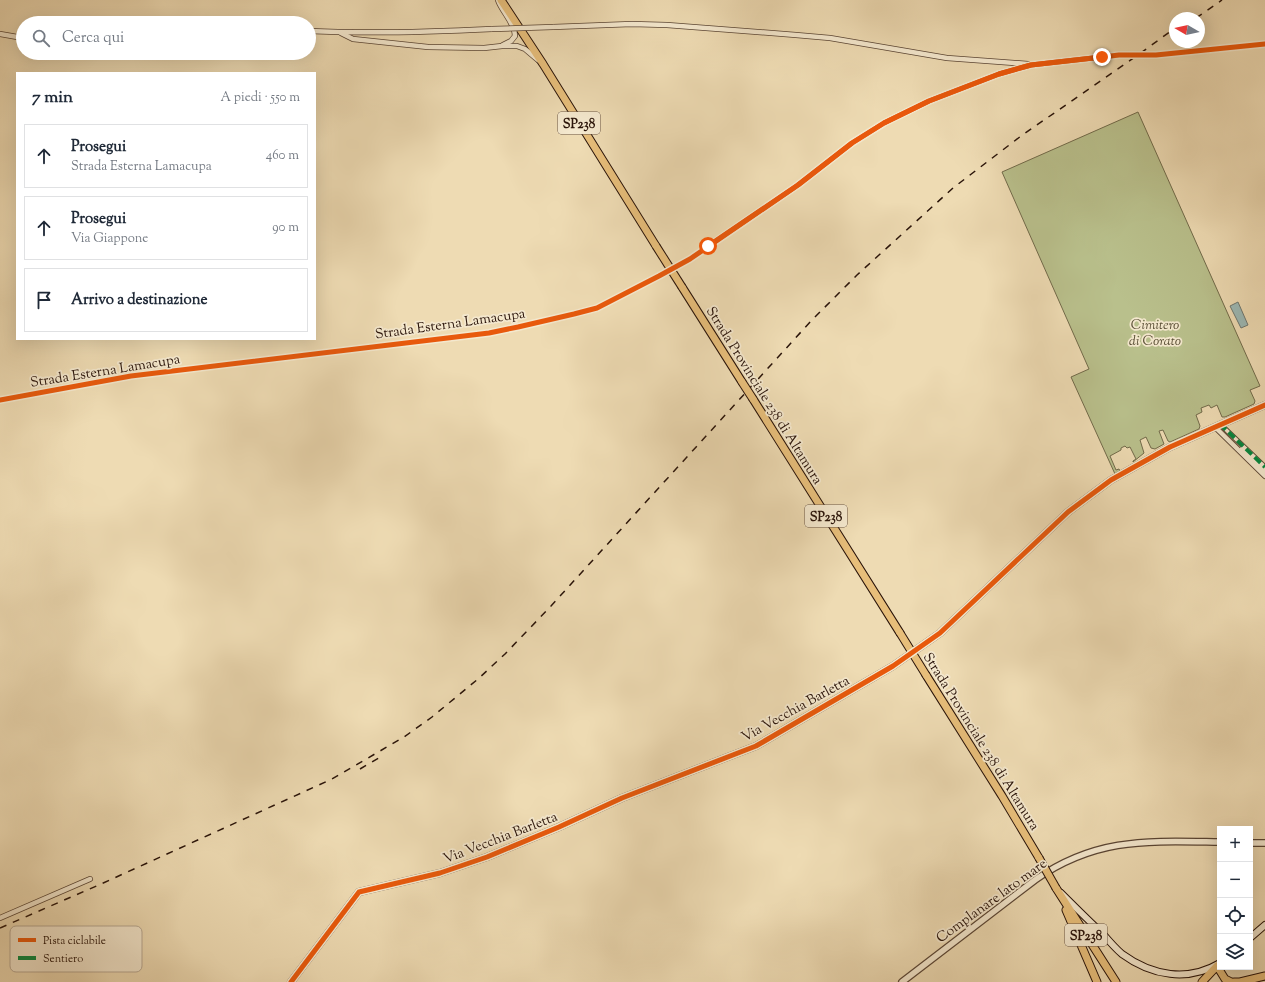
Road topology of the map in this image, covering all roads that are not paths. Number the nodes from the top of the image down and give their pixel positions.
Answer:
1 (498, 0) edge
2 (501, 0) edge
3 (316, 31) edge
4 (342, 33) junction
5 (0, 34) edge
6 (16, 37) edge
7 (1265, 44) edge
8 (502, 46) junction
9 (542, 64) junction
10 (1031, 65) junction
11 (0, 400) edge
12 (1265, 405) edge
13 (1217, 425) junction
14 (1265, 467) edge
15 (1265, 471) edge
16 (1265, 476) edge
17 (1217, 842) edge
18 (1253, 843) edge
19 (1265, 843) edge
20 (90, 879) dead end
21 (1056, 888) junction
22 (0, 918) edge
23 (1265, 925) edge
24 (1253, 935) edge
25 (1217, 965) edge
26 (1217, 965) edge
27 (1220, 970) edge
28 (1265, 976) edge
29 (291, 982) edge
30 (902, 982) edge
31 (1097, 982) edge
32 (1116, 982) edge
33 (1202, 982) edge
34 (1232, 982) edge

1 - 8 street
2 - 9 main road, Strada Provinciale 238 di Altamura / SP238
3 - 4 street
4 - 8 street
4 - 10 street, bridge
5 - 6 street
7 - 10 street
8 - 9 street
9 - 21 main road, Strada Provinciale 238 di Altamura / SP238, bridge
10 - 11 street, Strada Esterna Lamacupa
12 - 13 street, Via Vecchia Barletta
13 - 14 street
13 - 15 street
13 - 16 street
13 - 29 street, Via Vecchia Barletta
17 - 30 street, Complanare lato mare
18 - 19 street
20 - 22 street
21 - 25 main road
21 - 31 main road
21 - 32 main road, SP238
23 - 24 main road
26 - 33 main road
27 - 34 main road
28 - 34 main road

